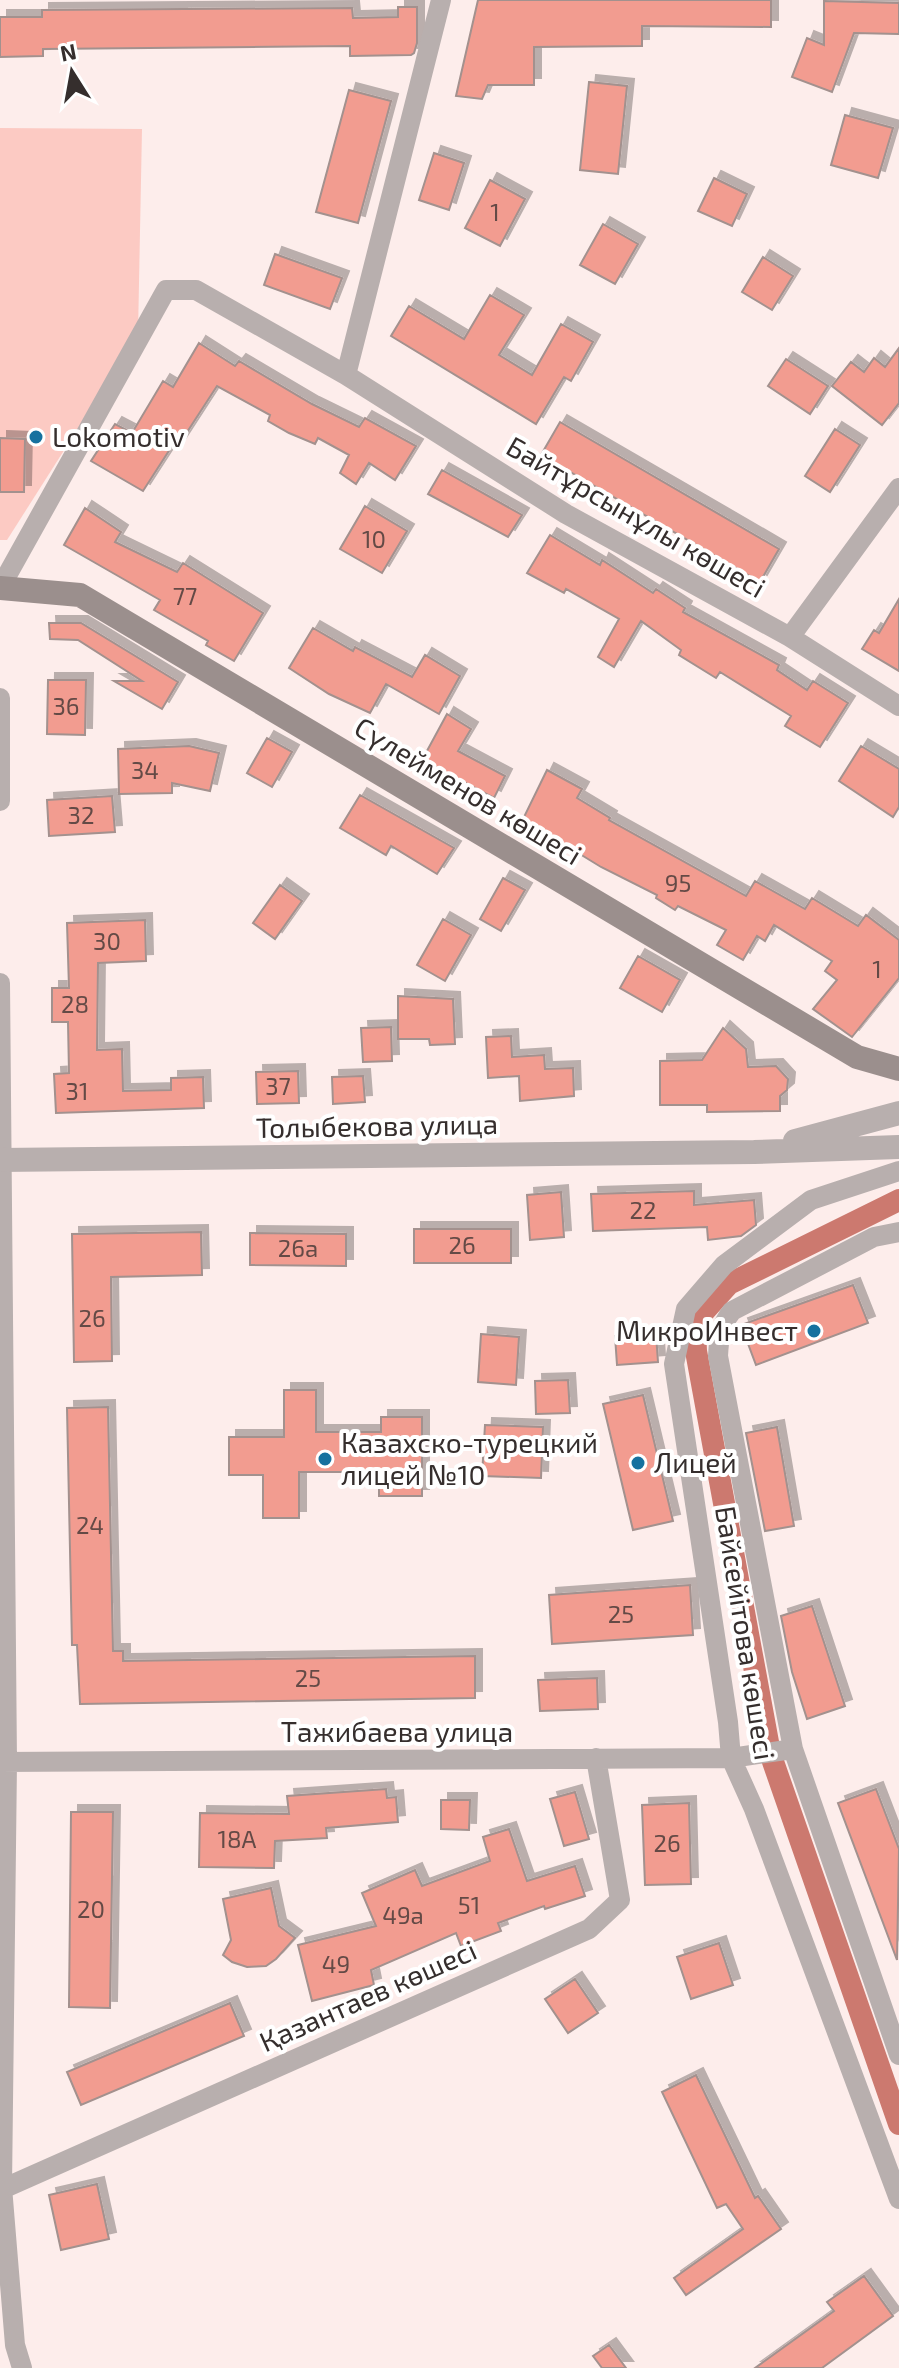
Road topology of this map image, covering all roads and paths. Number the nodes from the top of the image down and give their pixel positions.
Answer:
1 (441, 0) edge
2 (346, 375) junction
3 (899, 488) edge
4 (0, 588) edge
5 (790, 637) junction
6 (0, 698) edge
7 (899, 706) edge
8 (0, 801) edge
9 (0, 983) edge
10 (899, 1069) edge
11 (899, 1113) edge
12 (899, 1147) edge
13 (754, 1152) junction
14 (0, 1160) edge
15 (899, 1171) edge
16 (899, 1232) edge
17 (793, 1749) junction
18 (596, 1758) junction
19 (731, 1758) junction
20 (3, 1762) edge
21 (899, 2055) edge
22 (1, 2189) edge
23 (899, 2199) edge
24 (22, 2368) edge

1 - 2 street
2 - 4 street, Байтұрсынұлы көшесі
2 - 5 street, Байтұрсынұлы көшесі
3 - 5 street
4 - 10 main road, Сүлейменов көшесі
5 - 7 street, Байтұрсынұлы көшесі
6 - 8 street
9 - 14 street
11 - 13 street
12 - 13 street
13 - 14 street, Толыбекова улица
14 - 20 street
15 - 19 street, Байсейітова көшесі
16 - 17 street, Байсейітова көшесі
17 - 19 street, Тажибаева улица
17 - 21 street, Байсейітова көшесі
18 - 19 street, Тажибаева улица
18 - 20 street, Тажибаева улица
18 - 22 street, Қазантаев көшесі
19 - 23 street, Байсейітова көшесі
20 - 22 street
22 - 24 street

